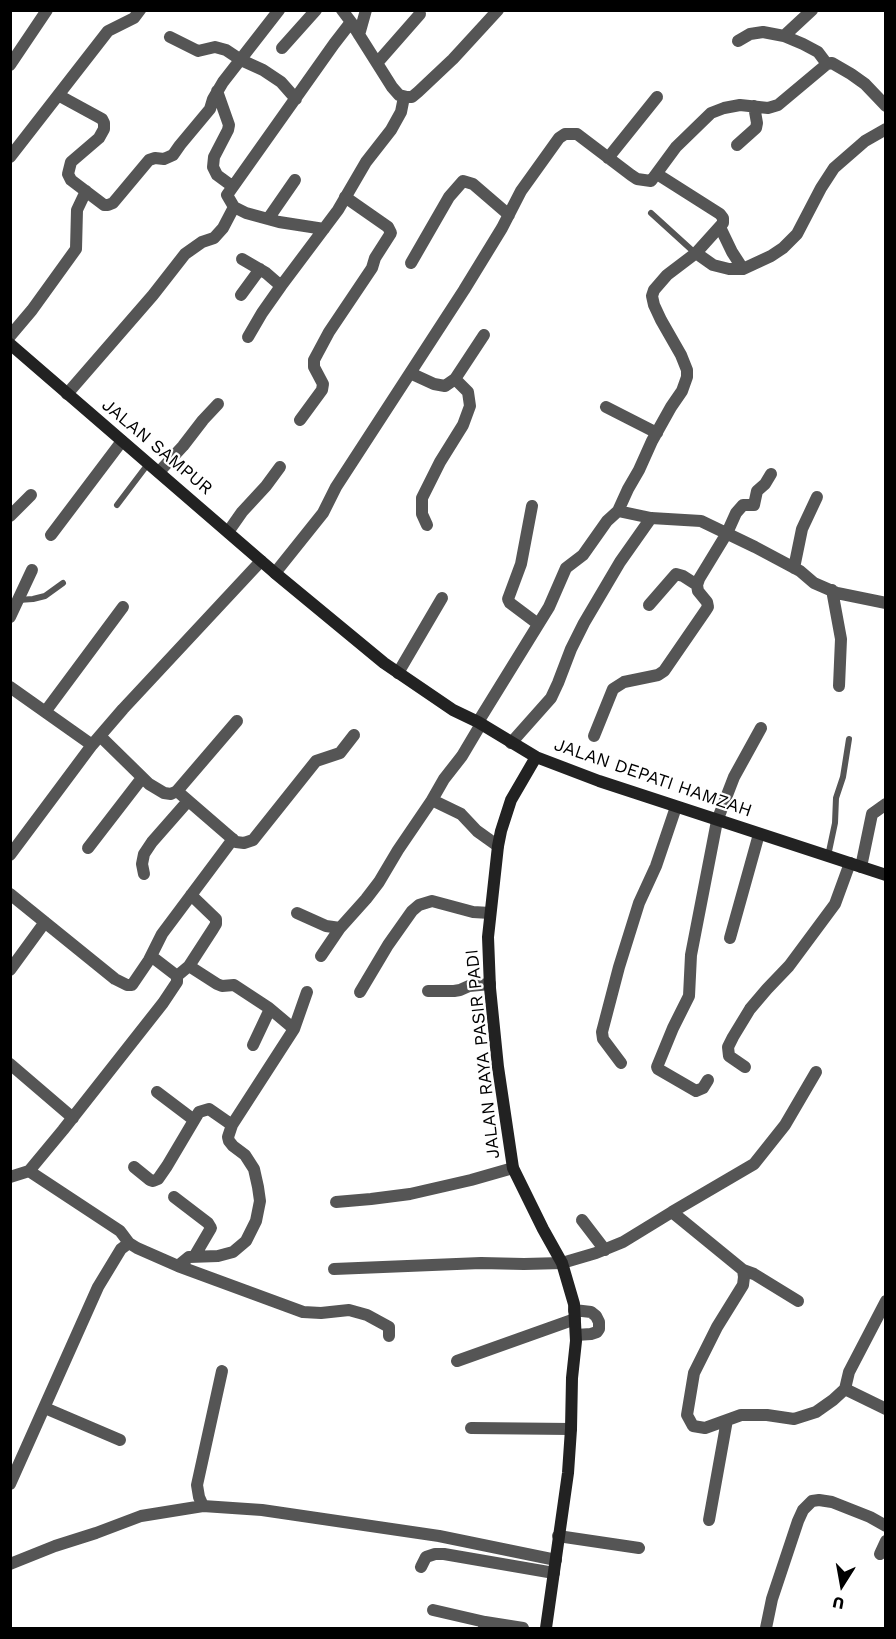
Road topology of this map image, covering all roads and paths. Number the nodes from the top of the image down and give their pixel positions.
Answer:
1 (47, 10) edge
2 (140, 10) edge
3 (279, 10) edge
4 (316, 10) edge
5 (342, 10) edge
6 (366, 10) edge
7 (498, 10) edge
8 (812, 10) edge
9 (420, 14) dead end
10 (351, 22) junction
11 (359, 35) junction
12 (784, 36) junction
13 (170, 37) dead end
14 (738, 41) dead end
15 (282, 48) dead end
16 (241, 60) junction
17 (377, 63) junction
18 (827, 64) junction
19 (10, 65) edge
20 (217, 92) junction
21 (58, 95) junction
22 (404, 97) junction
23 (657, 97) dead end
24 (296, 99) junction
25 (754, 106) junction
26 (885, 106) edge
27 (885, 129) edge
28 (737, 146) dead end
29 (10, 157) edge
30 (608, 158) junction
31 (657, 174) junction
32 (295, 180) dead end
33 (232, 186) junction
34 (86, 191) junction
35 (345, 197) junction
36 (234, 207) junction
37 (651, 213) dead end
38 (509, 215) junction
39 (268, 219) junction
40 (720, 227) junction
41 (324, 229) junction
42 (696, 253) junction
43 (242, 259) dead end
44 (411, 263) dead end
45 (260, 269) junction
46 (743, 269) junction
47 (281, 286) junction
48 (241, 295) dead end
49 (484, 335) dead end
50 (10, 336) edge
51 (248, 337) dead end
52 (10, 344) edge
53 (410, 373) junction
54 (455, 379) junction
55 (67, 394) junction
56 (218, 404) dead end
57 (606, 407) dead end
58 (300, 420) dead end
59 (657, 433) junction
60 (123, 441) junction
61 (149, 463) junction
62 (280, 466) dead end
63 (159, 472) junction
64 (771, 474) dead end
65 (31, 495) dead end
66 (817, 497) dead end
67 (117, 506) dead end
68 (532, 506) dead end
69 (618, 511) junction
70 (10, 516) edge
71 (651, 518) junction
72 (427, 525) dead end
73 (228, 532) junction
74 (727, 533) junction
75 (51, 535) dead end
76 (261, 561) junction
77 (795, 568) junction
78 (32, 570) dead end
79 (278, 575) junction
80 (63, 583) dead end
81 (697, 585) junction
82 (832, 590) junction
83 (442, 598) dead end
84 (18, 600) junction
85 (885, 603) edge
86 (649, 605) dead end
87 (123, 607) dead end
88 (10, 617) edge
89 (538, 624) junction
90 (398, 673) junction
91 (839, 686) dead end
92 (10, 687) edge
93 (45, 712) junction
94 (237, 721) dead end
95 (479, 723) junction
96 (761, 728) dead end
97 (354, 735) dead end
98 (594, 736) dead end
99 (849, 739) dead end
100 (96, 741) junction
101 (512, 743) junction
102 (536, 756) junction
103 (142, 778) junction
104 (177, 791) junction
105 (432, 800) junction
106 (188, 801) junction
107 (885, 804) edge
108 (676, 807) junction
109 (717, 821) junction
110 (759, 834) junction
111 (233, 839) junction
112 (498, 846) junction
113 (88, 848) dead end
114 (10, 855) edge
115 (828, 856) junction
116 (856, 865) junction
117 (144, 874) dead end
118 (885, 875) edge
119 (10, 894) edge
120 (191, 895) junction
121 (297, 913) dead end
122 (490, 913) junction
123 (45, 922) junction
124 (340, 928) junction
125 (730, 938) dead end
126 (151, 956) junction
127 (321, 956) dead end
128 (189, 966) junction
129 (10, 970) edge
130 (177, 976) junction
131 (490, 984) junction
132 (428, 991) dead end
133 (307, 992) dead end
134 (360, 993) dead end
135 (270, 1009) junction
136 (294, 1029) junction
137 (253, 1045) dead end
138 (621, 1063) dead end
139 (10, 1064) edge
140 (746, 1068) dead end
141 (816, 1072) dead end
142 (708, 1080) dead end
143 (157, 1092) dead end
144 (73, 1118) junction
145 (194, 1120) junction
146 (232, 1125) junction
147 (134, 1167) dead end
148 (513, 1168) junction
149 (29, 1171) junction
150 (10, 1177) edge
151 (174, 1197) dead end
152 (336, 1202) dead end
153 (672, 1212) junction
154 (582, 1220) dead end
155 (129, 1243) junction
156 (605, 1250) junction
157 (194, 1257) junction
158 (562, 1263) junction
159 (178, 1266) junction
160 (334, 1269) dead end
161 (743, 1270) junction
162 (798, 1301) dead end
163 (885, 1301) edge
164 (574, 1315) junction
165 (576, 1335) junction
166 (389, 1336) dead end
167 (457, 1361) dead end
168 (222, 1371) dead end
169 (845, 1389) junction
170 (45, 1408) junction
171 (885, 1409) edge
172 (727, 1420) junction
173 (471, 1428) dead end
174 (571, 1429) junction
175 (120, 1440) dead end
176 (10, 1484) edge
177 (203, 1506) junction
178 (709, 1520) dead end
179 (885, 1526) edge
180 (558, 1536) junction
181 (885, 1541) edge
182 (639, 1548) dead end
183 (880, 1554) dead end
184 (556, 1560) junction
185 (10, 1564) edge
186 (421, 1567) dead end
187 (554, 1573) junction
188 (433, 1610) dead end
189 (484, 1625) edge
190 (523, 1629) edge
191 (546, 1629) edge
192 (766, 1629) edge

1 - 19 street
2 - 21 street
3 - 16 street
4 - 15 street
5 - 10 street
6 - 11 street
7 - 22 street
8 - 12 street
9 - 17 street
10 - 11 street
10 - 24 street
11 - 17 street
12 - 14 street
12 - 18 street
13 - 16 street
16 - 20 street
16 - 24 street
17 - 22 street
18 - 25 street
18 - 26 street
20 - 33 street
20 - 34 street
21 - 29 street
21 - 34 street
22 - 35 street
23 - 30 street
24 - 33 street
25 - 28 street
25 - 31 street
27 - 46 street
30 - 31 street
30 - 38 street
31 - 40 street
32 - 39 street
33 - 36 street
34 - 50 street
35 - 41 street
35 - 58 street
36 - 39 street
36 - 55 street
37 - 42 lane
38 - 44 street
38 - 53 street
39 - 41 street
40 - 42 street
40 - 46 street
41 - 47 street
42 - 46 street
42 - 59 street
43 - 45 street
45 - 47 street
45 - 48 street
47 - 51 street
49 - 54 street
52 - 55 main road, JALAN SAMPUR
53 - 54 street
53 - 79 street
54 - 72 street
55 - 60 main road, JALAN SAMPUR
56 - 63 street
57 - 59 street
59 - 69 street
60 - 61 main road, JALAN SAMPUR
60 - 75 street
61 - 63 main road, JALAN SAMPUR
61 - 67 lane
62 - 73 street
63 - 73 main road, JALAN SAMPUR
64 - 74 street
65 - 70 street
66 - 77 street
68 - 89 street
69 - 71 street
69 - 89 street
71 - 74 street
71 - 101 street
73 - 76 main road, JALAN SAMPUR
74 - 77 street
74 - 81 street
76 - 79 main road, JALAN SAMPUR
76 - 100 street
77 - 82 street
78 - 84 street
79 - 90 main road, JALAN DEPATI HAMZAH
80 - 84 lane
81 - 86 street
81 - 98 street
82 - 85 street
82 - 91 street
83 - 90 street
84 - 88 street
87 - 93 street
89 - 95 street
90 - 95 main road, JALAN DEPATI HAMZAH
92 - 93 street
93 - 100 street
94 - 104 street
95 - 101 main road, JALAN DEPATI HAMZAH
95 - 105 street
96 - 109 street
97 - 111 street
99 - 115 lane
100 - 103 street
100 - 114 street
101 - 102 main road, JALAN DEPATI HAMZAH
102 - 108 main road, JALAN DEPATI HAMZAH
102 - 112 main road, JALAN RAYA PASIR PADI
103 - 104 street
103 - 113 street
104 - 106 street
105 - 112 street
105 - 124 street
106 - 111 street
106 - 117 street
107 - 116 street
108 - 109 main road, JALAN DEPATI HAMZAH
108 - 138 street
109 - 110 main road, JALAN DEPATI HAMZAH
109 - 142 street
110 - 115 main road, JALAN DEPATI HAMZAH
110 - 125 street
111 - 120 street
112 - 122 main road, JALAN RAYA PASIR PADI
115 - 116 main road, JALAN DEPATI HAMZAH
116 - 118 main road, JALAN DEPATI HAMZAH
116 - 140 street
119 - 123 street
120 - 126 street
120 - 128 street
121 - 124 street
122 - 131 main road, JALAN RAYA PASIR PADI
122 - 134 street
123 - 126 street
123 - 129 street
124 - 127 street
126 - 130 street
128 - 130 street
128 - 135 street
130 - 144 street
131 - 132 street
131 - 148 main road, JALAN RAYA PASIR PADI
133 - 136 street
135 - 136 street
135 - 137 street
136 - 146 street
139 - 144 street
141 - 153 street
143 - 145 street
144 - 149 street
145 - 146 street
145 - 147 street
146 - 157 street
148 - 152 street
148 - 158 main road, JALAN RAYA PASIR PADI
149 - 150 street
149 - 155 street
151 - 157 street
153 - 156 street
153 - 161 street
154 - 156 street
155 - 159 street
155 - 170 street
156 - 158 street
157 - 159 street
158 - 160 street
158 - 164 main road, JALAN RAYA PASIR PADI
159 - 166 street
161 - 162 street
161 - 172 street
163 - 169 street
164 - 165 main road, JALAN RAYA PASIR PADI
164 - 165 street
164 - 167 street
165 - 174 main road, JALAN RAYA PASIR PADI
168 - 177 street
169 - 171 street
169 - 172 street
170 - 175 street
170 - 176 street
172 - 178 street
173 - 174 street
174 - 180 main road, JALAN RAYA PASIR PADI
177 - 184 street
177 - 185 street
179 - 192 street
180 - 182 street
180 - 184 main road, JALAN RAYA PASIR PADI
181 - 183 street
184 - 187 main road, JALAN RAYA PASIR PADI
186 - 187 street
187 - 191 main road, JALAN RAYA PASIR PADI
188 - 189 street
189 - 190 street

